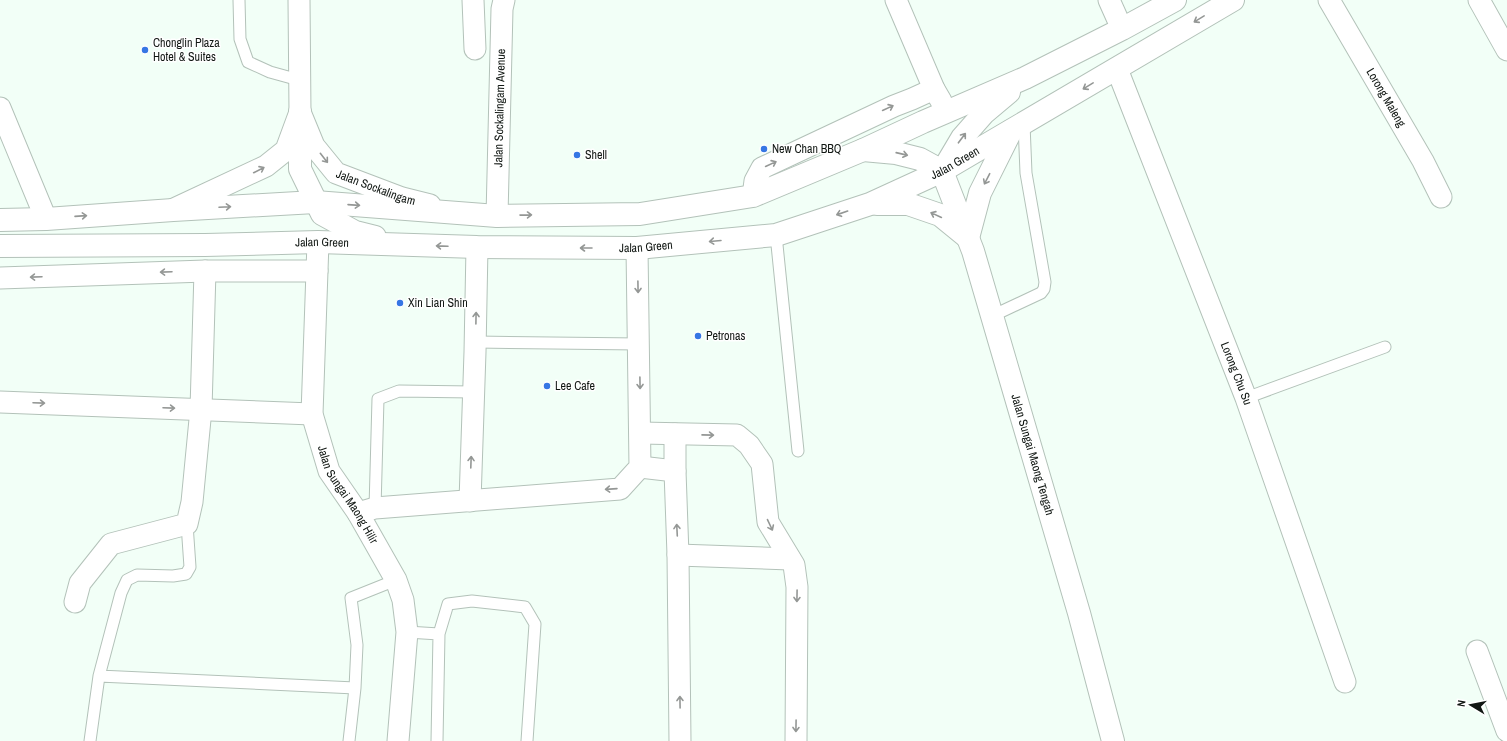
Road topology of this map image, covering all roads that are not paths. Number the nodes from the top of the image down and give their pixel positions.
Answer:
1 (239, 0) edge
2 (299, 0) edge
3 (473, 0) edge
4 (504, 0) edge
5 (896, 0) edge
6 (1109, 0) edge
7 (1175, 0) edge
8 (1233, 0) edge
9 (1329, 0) edge
10 (1479, 0) edge
11 (1122, 29) junction
12 (475, 49) dead end
13 (1507, 50) edge
14 (1117, 69) junction
15 (1025, 78) junction
16 (299, 80) junction
17 (934, 89) junction
18 (0, 108) edge
19 (300, 112) junction
20 (947, 112) junction
21 (1018, 128) junction
22 (863, 150) junction
23 (942, 171) junction
24 (753, 196) junction
25 (1441, 197) dead end
26 (315, 202) junction
27 (870, 204) junction
28 (173, 210) junction
29 (463, 213) junction
30 (497, 216) junction
31 (46, 219) junction
32 (0, 220) edge
33 (776, 235) junction
34 (968, 238) junction
35 (318, 242) junction
36 (407, 245) junction
37 (0, 246) edge
38 (477, 247) junction
39 (637, 248) junction
40 (205, 271) junction
41 (317, 271) junction
42 (0, 278) edge
43 (992, 316) junction
44 (476, 342) junction
45 (639, 344) junction
46 (1385, 347) dead end
47 (473, 392) junction
48 (1246, 398) junction
49 (0, 402) edge
50 (201, 409) junction
51 (312, 414) junction
52 (641, 433) junction
53 (675, 434) junction
54 (798, 451) dead end
55 (640, 467) junction
56 (675, 471) junction
57 (470, 500) junction
58 (366, 510) junction
59 (187, 524) junction
60 (678, 555) junction
61 (790, 559) junction
62 (396, 580) junction
63 (76, 602) dead end
64 (407, 632) junction
65 (439, 634) junction
66 (1477, 651) dead end
67 (99, 676) junction
68 (1345, 682) dead end
69 (355, 688) junction
70 (1507, 730) edge
71 (90, 741) edge
72 (349, 741) edge
73 (398, 741) edge
74 (437, 741) edge
75 (527, 741) edge
76 (680, 741) edge
77 (796, 741) edge
78 (1113, 741) edge

1 - 16 lane
2 - 16 street, Jalan Sockalingam
3 - 12 street
4 - 30 street, Jalan Sockalingam Avenue
5 - 17 street
6 - 11 street
7 - 11 main road
8 -> 14 main road, Jalan Green
9 - 25 street, Lorong Maleng
10 - 13 street
11 - 15 main road
14 -> 21 main road, Jalan Green
14 - 48 street, Lorong Chu Su
15 - 20 main road
23 -> 15 main road
16 - 19 street, Jalan Sockalingam
17 - 20 street
24 -> 17 street
18 - 31 street
19 - 26 main road
28 -> 19 street, Jalan Sockalingam
19 -> 29 street, Jalan Sockalingam
20 - 22 main road
21 - 23 main road, Jalan Green
21 -> 34 main road
21 - 43 lane
22 -> 23 main road
22 - 24 main road
23 - 27 main road, Jalan Green
23 - 34 main road, Jalan Sungai Maong Tengah
30 -> 24 main road
28 -> 26 main road
26 -> 29 main road
26 - 36 main road
27 -> 33 main road, Jalan Green
34 -> 27 main road
31 -> 28 main road
29 - 30 main road
31 - 32 main road
33 -> 39 main road, Jalan Green
33 - 54 lane
34 - 43 main road, Jalan Sungai Maong Tengah
35 - 36 main road, Jalan Green
35 - 37 main road, Jalan Green
35 - 41 street, Jalan Sungai Maong Hilir
38 -> 36 main road, Jalan Green
39 -> 38 main road, Jalan Green
44 -> 38 street
39 -> 45 street
40 - 41 street
40 -> 42 street
40 - 50 street
41 - 51 street, Jalan Sungai Maong Hilir
43 - 78 main road, Jalan Sungai Maong Tengah
44 - 45 lane
44 - 47 street
45 -> 52 street
46 - 48 lane
57 -> 47 street
47 - 58 lane
48 - 68 street, Lorong Chu Su
49 -> 50 street
50 - 51 street
50 - 59 street
51 - 58 street, Jalan Sungai Maong Hilir
52 - 53 street
52 - 55 street
53 - 56 street
53 -> 61 street
55 - 56 street
55 -> 57 street
60 -> 56 street
57 - 58 street
58 - 62 street, Jalan Sungai Maong Hilir
59 - 63 street
59 - 67 lane
60 - 61 street
76 -> 60 street
61 -> 77 street
62 - 64 street, Jalan Sungai Maong Hilir
62 - 69 lane
64 - 65 lane
64 - 73 street, Jalan Sungai Maong Hilir
65 - 74 lane
65 - 75 lane
66 - 70 street
67 - 69 lane
67 - 71 lane
69 - 72 lane

